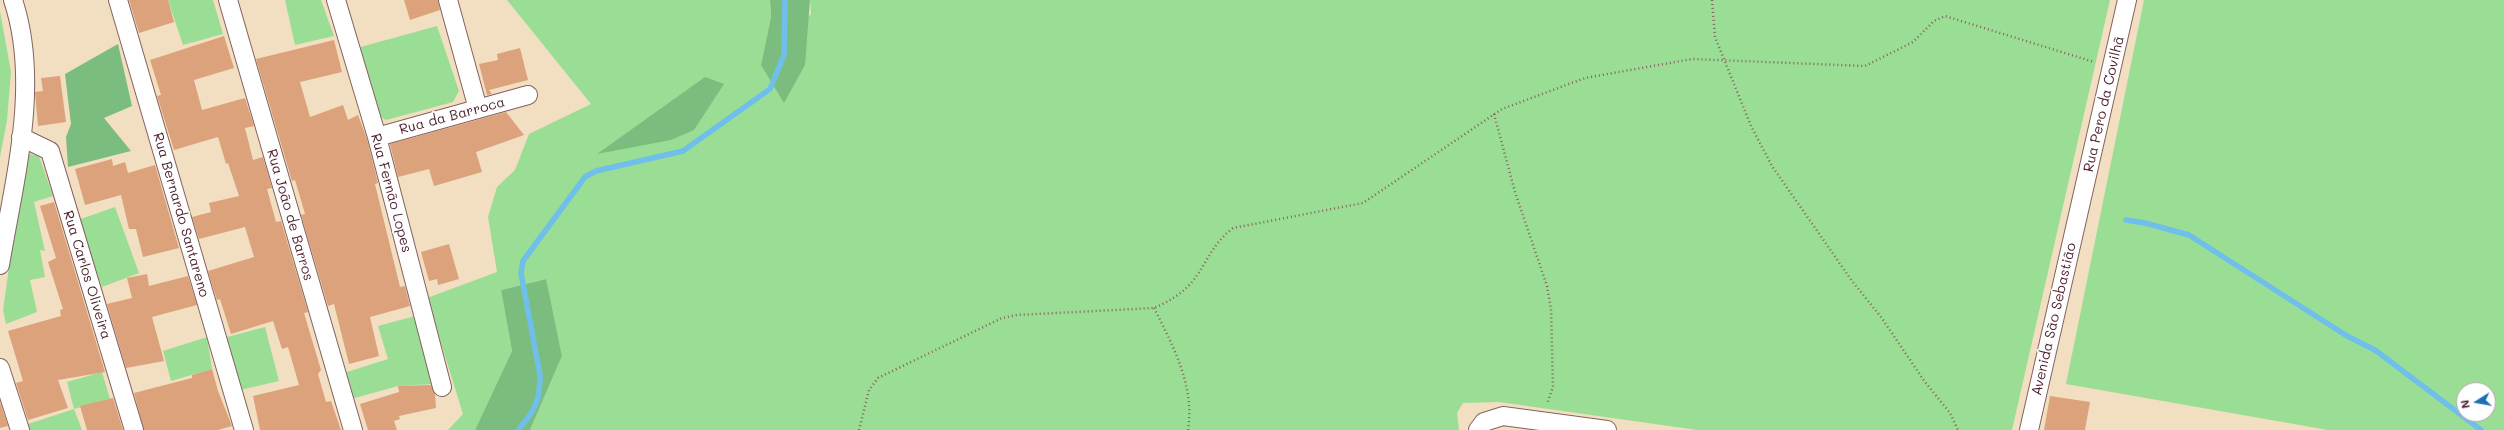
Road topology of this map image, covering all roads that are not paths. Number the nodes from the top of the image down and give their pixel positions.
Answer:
1 (13, 0) edge
2 (118, 0) edge
3 (228, 0) edge
4 (336, 0) edge
5 (448, 0) edge
6 (2127, 0) edge
7 (528, 95) dead end
8 (478, 109) junction
9 (21, 137) junction
10 (377, 137) junction
11 (2080, 208) joint
12 (0, 265) edge
13 (0, 368) edge
14 (442, 387) dead end
15 (20, 430) edge
16 (134, 430) edge
17 (244, 430) edge
18 (353, 430) edge
19 (1478, 430) edge
20 (1607, 430) edge
21 (2029, 430) edge

1 - 9 street
2 - 17 street, Rua Bernardo Santareno
3 - 18 street, Rua João de Barros
4 - 10 street, Rua Fernão Lopes
5 - 8 street
6 - 11 street, Rua Pero da Covilhã
7 - 8 street, Rua da Barroca
8 - 10 street, Rua da Barroca
9 - 12 street
9 - 16 street, Rua Carlos Oliveira
10 - 14 street, Rua Fernão Lopes
11 - 21 street, Avenida São Sebastião
13 - 15 street
19 - 20 street

